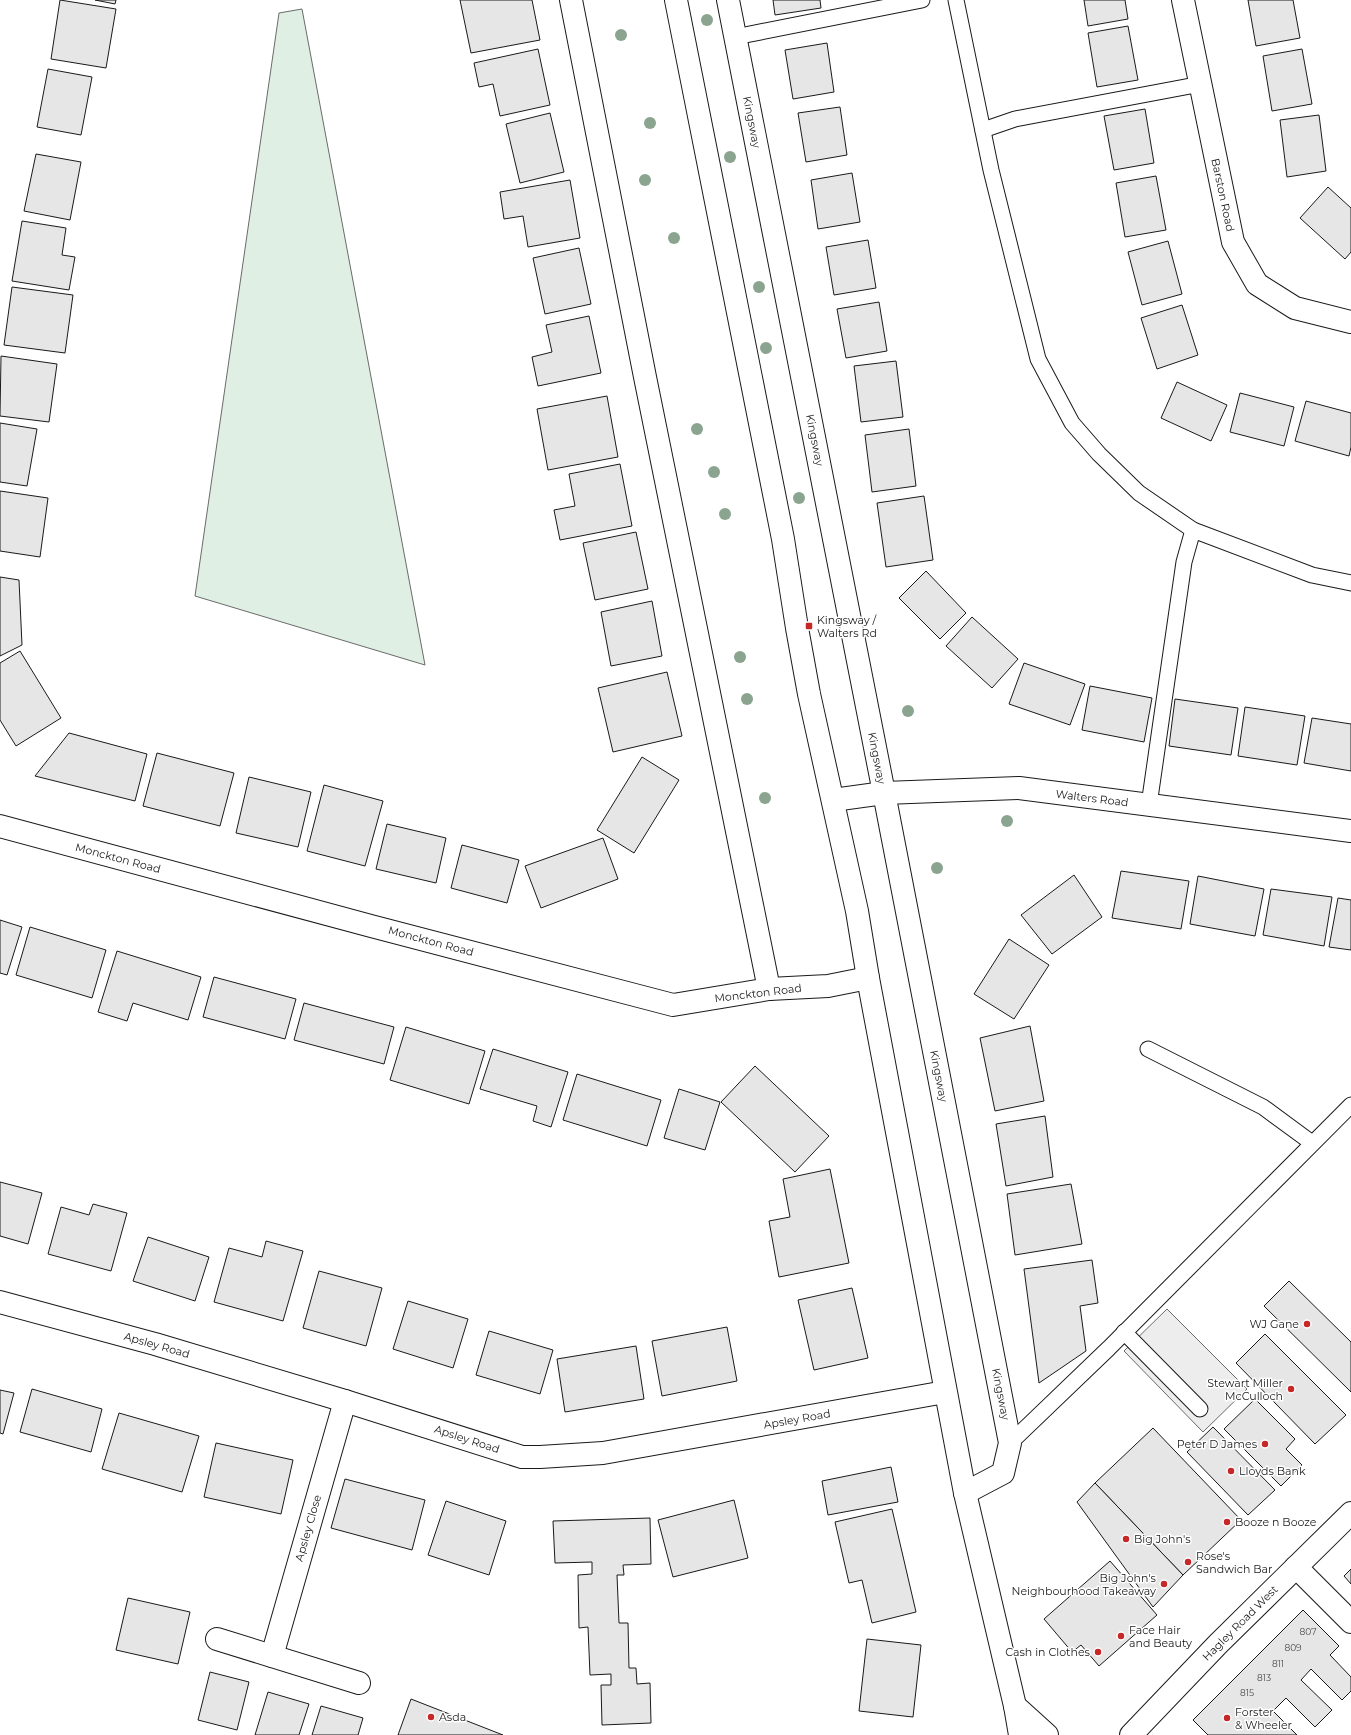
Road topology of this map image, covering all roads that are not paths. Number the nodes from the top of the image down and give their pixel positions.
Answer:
1 (571, 0) edge
2 (676, 0) edge
3 (728, 0) edge
4 (922, 0) edge
5 (956, 0) edge
6 (1183, 0) edge
7 (735, 36) junction
8 (1200, 84) junction
9 (983, 130) junction
10 (1351, 322) edge
11 (1193, 530) junction
12 (1351, 583) edge
13 (884, 793) junction
14 (833, 800) junction
15 (1149, 805) junction
16 (0, 826) edge
17 (1351, 831) edge
18 (868, 978) junction
19 (769, 990) junction
20 (1148, 1049) dead end
21 (1351, 1105) edge
22 (1312, 1143) junction
23 (0, 1302) edge
24 (1124, 1332) junction
25 (945, 1392) junction
26 (345, 1401) junction
27 (1200, 1409) dead end
28 (1010, 1443) junction
29 (965, 1493) junction
30 (1351, 1513) edge
31 (1296, 1567) junction
32 (1351, 1622) edge
33 (217, 1639) dead end
34 (272, 1656) junction
35 (359, 1683) dead end
36 (1015, 1706) junction
37 (1020, 1735) edge
38 (1047, 1735) edge
39 (1131, 1735) edge

1 - 19 main road
2 - 14 main road
3 - 7 main road, Kingsway
4 - 7 lane
5 - 9 lane
6 - 8 main road, Barston Road
7 - 13 main road, Kingsway
8 - 9 lane
8 - 10 main road, Barston Road
9 - 11 lane
11 - 12 lane
11 - 15 lane
13 - 14 main road, Walters Road
13 - 15 main road, Walters Road
13 - 28 main road, Kingsway
14 - 18 main road
15 - 17 main road, Walters Road
16 - 19 main road, Monckton Road
18 - 19 main road, Monckton Road
18 - 25 main road
20 - 22 lane
21 - 22 lane
22 - 24 lane
23 - 26 main road, Apsley Road
24 - 27 lane
24 - 28 lane
25 - 26 main road, Apsley Road
25 - 29 main road
26 - 34 main road, Apsley Close
28 - 29 main road, Kingsway
29 - 36 main road
30 - 31 main road, Hagley Road West
31 - 32 main road
31 - 39 main road, Hagley Road West
33 - 34 main road
34 - 35 main road
36 - 37 main road
36 - 38 main road

